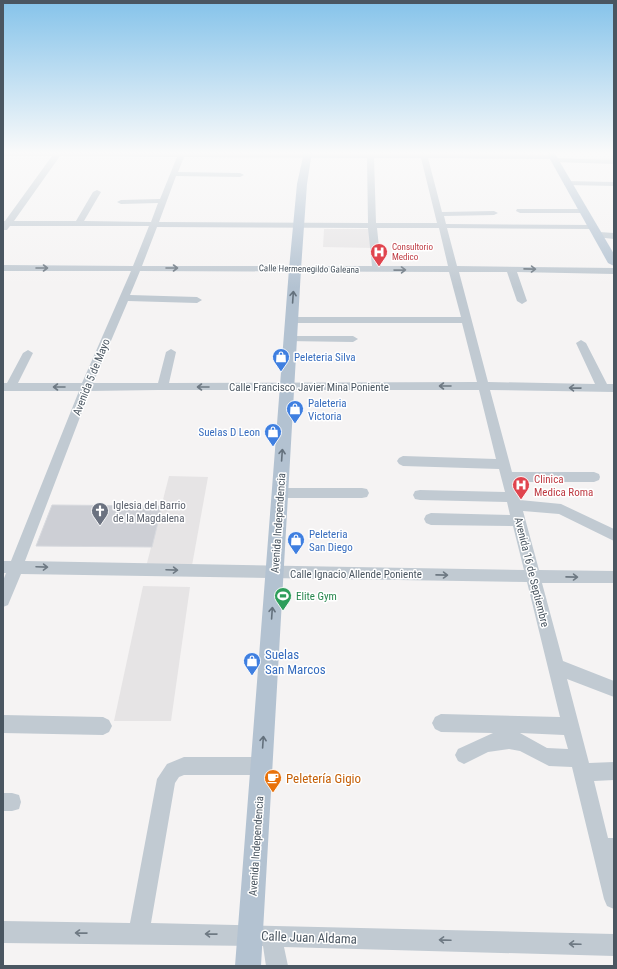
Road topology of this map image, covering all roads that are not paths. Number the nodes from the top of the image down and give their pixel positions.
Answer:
1 (27, 197) edge
2 (94, 197) edge
3 (163, 197) edge
4 (301, 197) edge
5 (371, 197) edge
6 (435, 197) edge
7 (576, 197) edge
8 (162, 201) junction
9 (121, 202) dead end
10 (520, 211) dead end
11 (584, 211) junction
12 (494, 213) dead end
13 (441, 220) junction
14 (79, 223) junction
15 (154, 224) junction
16 (5, 225) edge
17 (298, 225) junction
18 (372, 225) junction
19 (596, 231) junction
20 (614, 236) edge
21 (614, 263) edge
22 (3, 268) edge
23 (137, 268) junction
24 (295, 269) junction
25 (454, 269) junction
26 (510, 269) junction
27 (376, 270) junction
28 (614, 271) edge
29 (124, 298) junction
30 (197, 300) dead end
31 (522, 301) dead end
32 (291, 320) junction
33 (468, 320) junction
34 (290, 339) junction
35 (354, 339) dead end
36 (581, 343) dead end
37 (171, 352) dead end
38 (28, 353) dead end
39 (484, 386) junction
40 (7, 387) edge
41 (86, 387) junction
42 (288, 387) junction
43 (162, 388) junction
44 (608, 388) edge
45 (403, 461) dead end
46 (506, 471) junction
47 (594, 477) dead end
48 (280, 493) junction
49 (362, 494) dead end
50 (420, 495) dead end
51 (514, 501) junction
52 (431, 519) dead end
53 (519, 521) junction
54 (614, 535) edge
55 (10, 567) edge
56 (275, 573) junction
57 (533, 576) junction
58 (614, 577) edge
59 (3, 600) edge
60 (556, 667) junction
61 (614, 689) edge
62 (441, 723) dead end
63 (3, 724) edge
64 (103, 726) dead end
65 (571, 726) junction
66 (464, 755) dead end
67 (581, 765) junction
68 (261, 766) junction
69 (614, 771) edge
70 (608, 848) edge
71 (614, 899) edge
72 (3, 932) edge
73 (139, 934) junction
74 (261, 935) junction
75 (614, 945) edge
76 (248, 966) edge
77 (277, 966) edge

1 - 16 street
2 - 14 street
3 - 8 street, Avenida 5 de Mayo
4 - 17 main road, Avenida Independencia
5 - 18 street
6 - 13 street, Avenida 16 de Septiembre
7 - 11 main road
8 - 9 street
8 - 15 street, Avenida 5 de Mayo
10 - 11 street
11 - 19 main road
12 - 13 street
13 - 18 street
13 - 19 street
13 - 25 street, Avenida 16 de Septiembre
14 - 15 street
14 - 16 street
15 - 17 street
15 - 23 street, Avenida 5 de Mayo
17 - 18 street
17 - 24 main road, Avenida Independencia
18 - 27 street
19 - 20 street
19 - 21 main road
22 -> 23 street, Calle Hermenegildo Galeana
23 -> 24 street, Calle Hermenegildo Galeana
23 - 29 street, Avenida 5 de Mayo
24 - 27 street, Calle Hermenegildo Galeana
32 -> 24 main road, Avenida Independencia
25 - 26 street, Calle Hermenegildo Galeana
27 -> 25 street, Calle Hermenegildo Galeana
25 - 33 street, Avenida 16 de Septiembre
26 -> 28 street, Calle Hermenegildo Galeana
26 - 31 street
29 - 30 street
29 - 41 street, Avenida 5 de Mayo
32 - 33 street
32 - 34 main road, Avenida Independencia
33 - 39 street, Avenida 16 de Septiembre
34 - 35 street
34 - 42 main road, Avenida Independencia
36 - 44 street
37 - 43 street
38 - 40 street
39 -> 42 street, Calle Francisco Javier Mina Poniente
44 -> 39 street, Calle Francisco Javier Mina Poniente
39 - 46 street, Avenida 16 de Septiembre
41 -> 40 street, Calle Francisco Javier Mina Poniente
41 - 43 street, Calle Francisco Javier Mina Poniente
41 - 55 street, Avenida 5 de Mayo
42 -> 43 street, Calle Francisco Javier Mina Poniente
48 -> 42 main road, Avenida Independencia
45 - 46 street
46 - 47 street
46 - 51 street, Avenida 16 de Septiembre
48 - 49 street
48 - 56 main road, Avenida Independencia
50 - 51 street
51 - 53 street, Avenida 16 de Septiembre
51 - 54 street
52 - 53 street
53 - 57 street, Avenida 16 de Septiembre
55 -> 56 street, Calle Ignacio Allende Poniente
55 - 59 street, Avenida 5 de Mayo
56 -> 57 street, Calle Ignacio Allende Poniente
68 -> 56 main road, Avenida Independencia
57 -> 58 street, Calle Ignacio Allende Poniente
57 - 60 street, Avenida 16 de Septiembre
60 - 61 street
60 - 65 street, Avenida 16 de Septiembre
62 - 65 street
63 - 64 street
65 - 67 street, Avenida 16 de Septiembre
66 - 67 street
67 - 69 street
67 - 70 street, Avenida 16 de Septiembre
68 - 73 street
68 - 74 main road, Avenida Independencia
70 - 71 street, Avenida 16 de Septiembre
73 -> 72 street, Calle Juan Aldama
74 -> 73 street, Calle Juan Aldama
75 -> 74 street, Calle Juan Aldama
74 - 76 main road, Avenida Independencia
74 - 77 street

